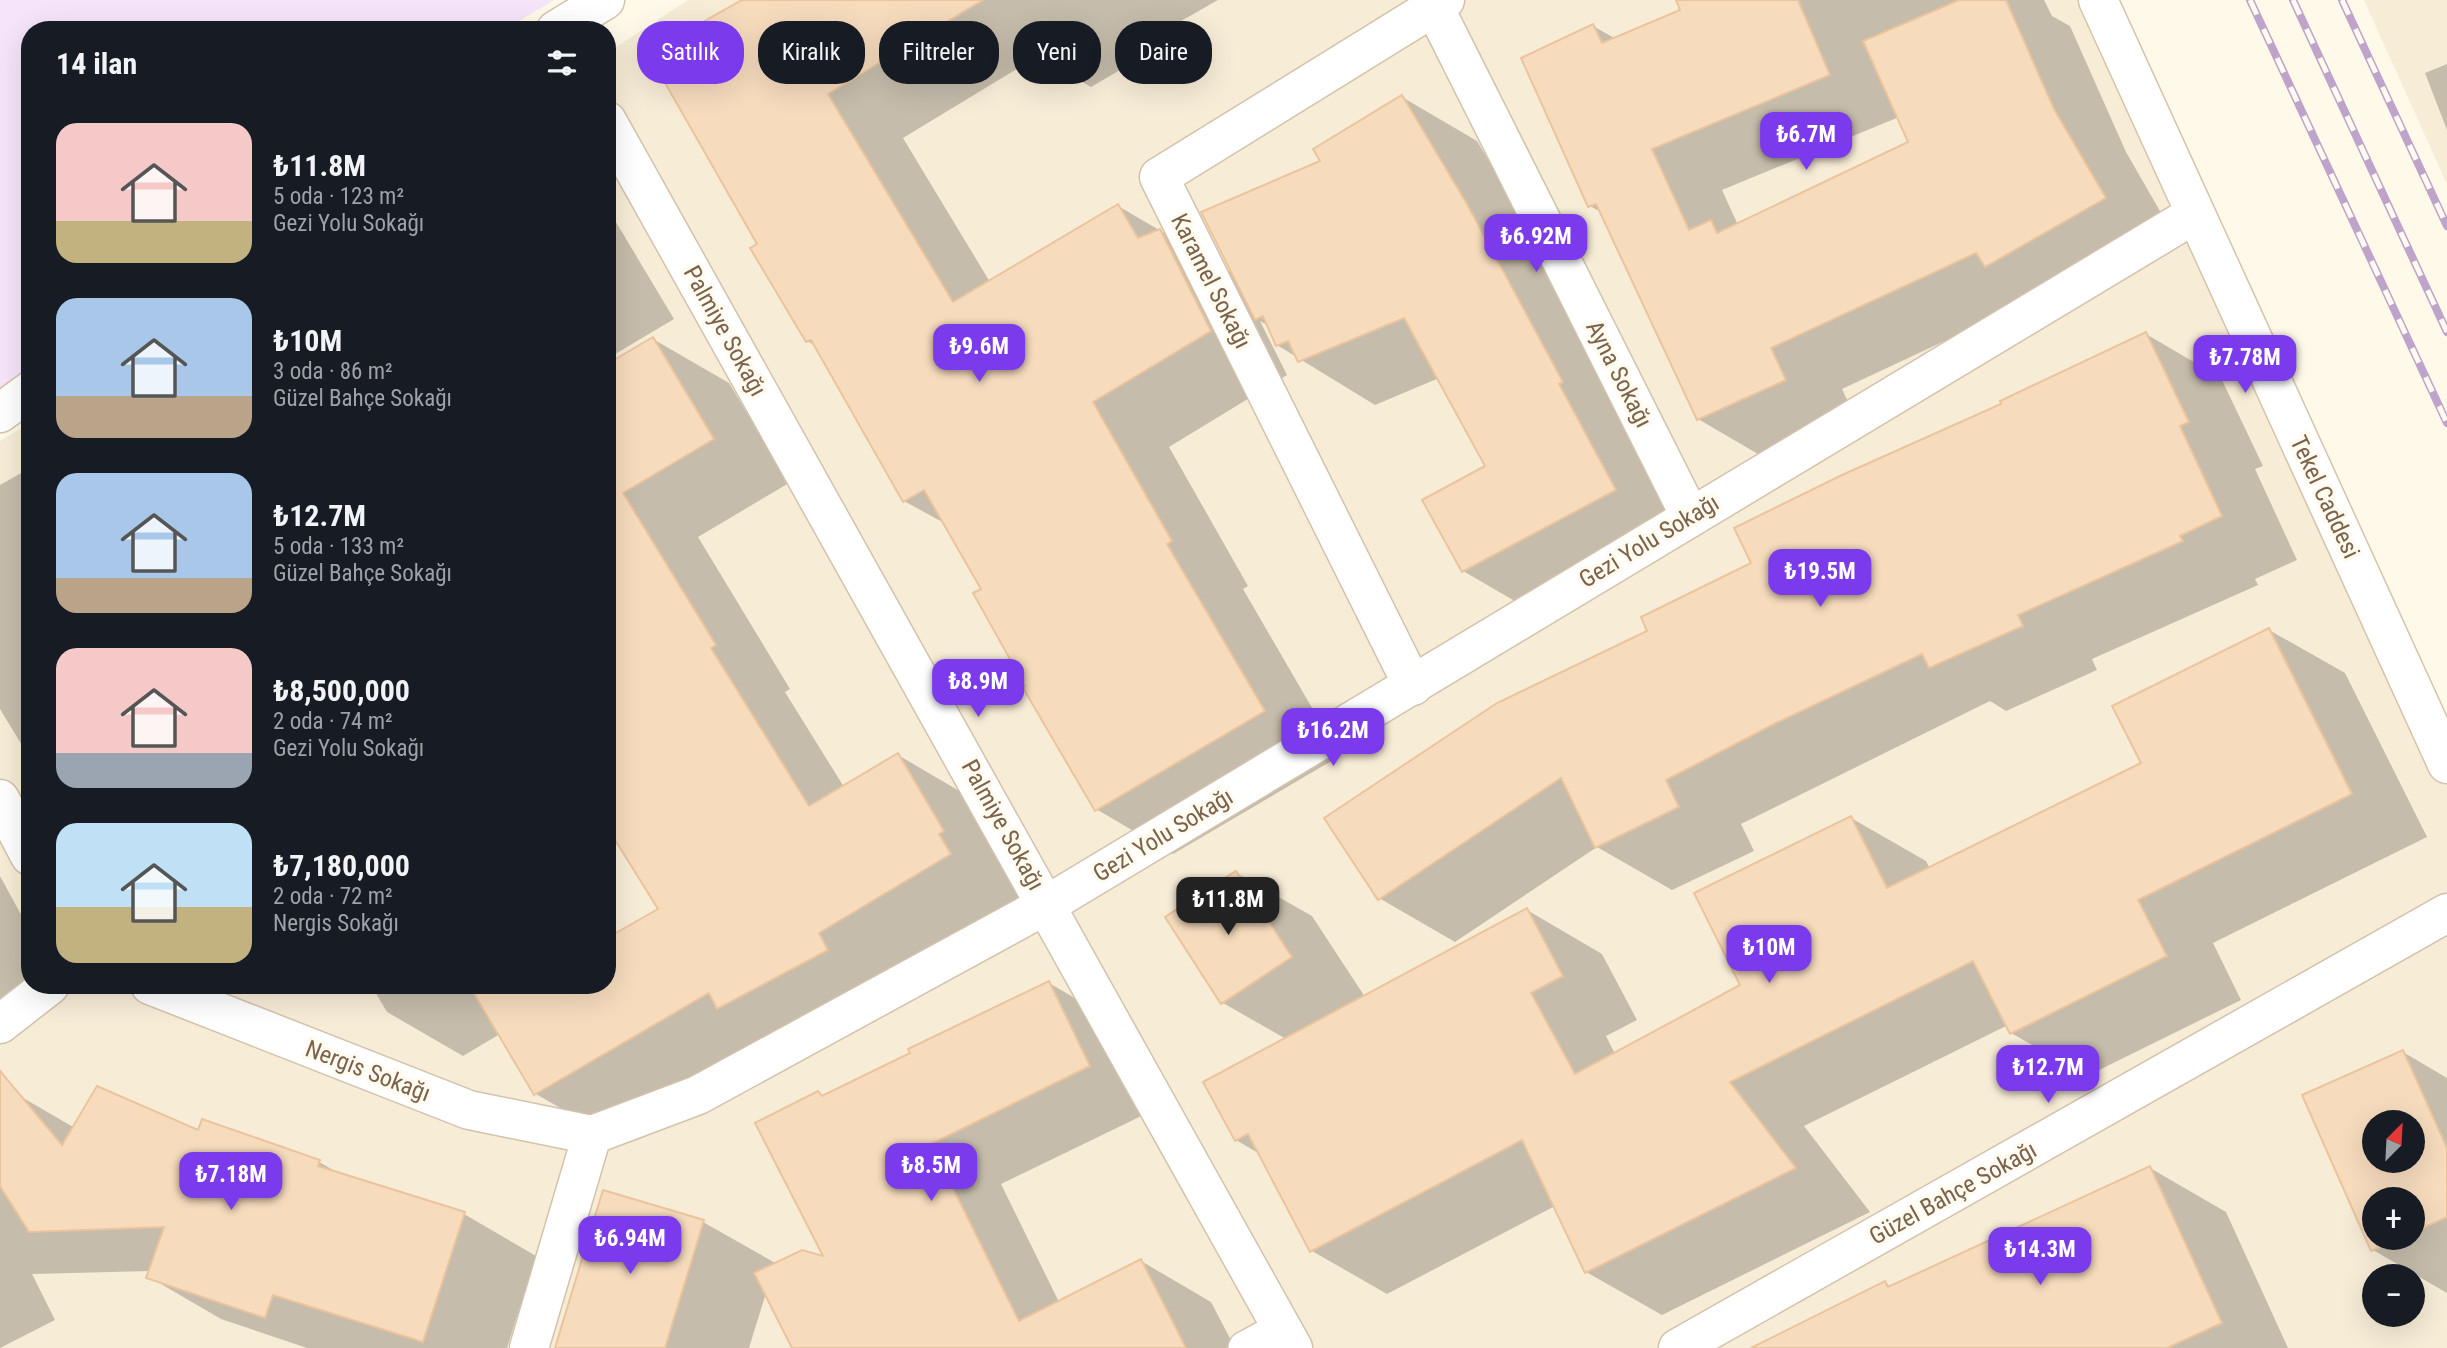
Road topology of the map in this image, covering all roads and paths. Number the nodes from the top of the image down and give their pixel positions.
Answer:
1 (606, 0) edge
2 (2098, 0) edge
3 (1439, 3) edge
4 (571, 21) edge
5 (616, 137) edge
6 (2195, 214) junction
7 (21, 398) edge
8 (0, 413) edge
9 (1690, 516) junction
10 (1413, 686) junction
11 (2447, 764) edge
12 (0, 799) edge
13 (21, 839) edge
14 (1048, 904) junction
15 (2447, 913) edge
16 (38, 994) edge
17 (173, 994) edge
18 (0, 1024) edge
19 (592, 1135) junction
20 (1287, 1338) edge
21 (529, 1348) edge
22 (1245, 1348) edge
23 (1678, 1348) edge

1 - 4 street
2 - 6 street, Tekel Caddesi
3 - 9 street, Ayna Sokağı
3 - 10 street, Karamel Sokağı
5 - 14 street, Palmiye Sokağı
6 - 9 street, Gezi Yolu Sokağı
6 - 11 street, Tekel Caddesi
7 - 8 street
9 - 10 street, Gezi Yolu Sokağı
10 - 14 street, Gezi Yolu Sokağı
12 - 13 street
14 - 19 street, Gezi Yolu Sokağı
14 - 20 street, Palmiye Sokağı
15 - 23 street, Güzel Bahçe Sokağı
16 - 18 street
17 - 19 street, Nergis Sokağı
19 - 21 street
20 - 22 lane

